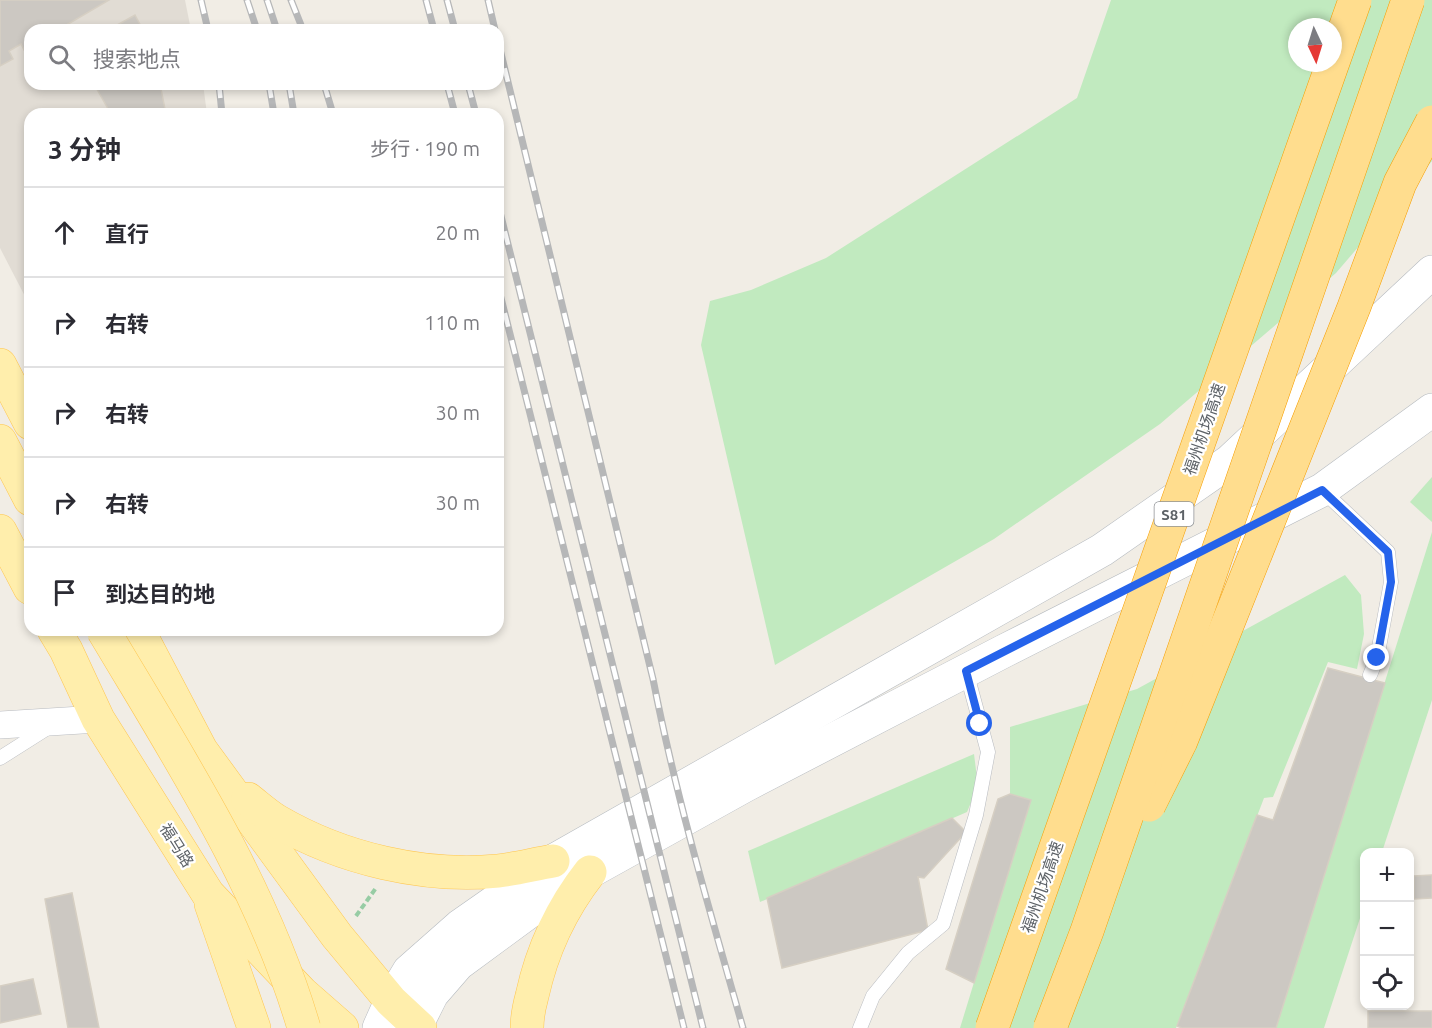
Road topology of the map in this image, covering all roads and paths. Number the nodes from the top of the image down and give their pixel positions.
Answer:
1 (1355, 0) edge
2 (1408, 0) edge
3 (1432, 122) edge
4 (1432, 272) edge
5 (0, 365) edge
6 (1432, 410) edge
7 (24, 411) edge
8 (0, 441) edge
9 (24, 487) edge
10 (1322, 490) junction
11 (0, 531) edge
12 (24, 576) edge
13 (58, 636) edge
14 (107, 636) edge
15 (141, 636) edge
16 (966, 671) junction
17 (1370, 675) dead end
18 (98, 719) junction
19 (57, 722) junction
20 (0, 725) edge
21 (201, 750) junction
22 (0, 758) edge
23 (553, 861) junction
24 (590, 872) junction
25 (380, 883) dead end
26 (208, 894) junction
27 (354, 919) dead end
28 (1087, 931) junction
29 (385, 1014) edge
30 (417, 1027) edge
31 (254, 1028) edge
32 (304, 1028) edge
33 (342, 1028) edge
34 (526, 1028) edge
35 (860, 1028) edge
36 (992, 1028) edge
37 (1050, 1028) edge

1 - 36 highway, 福州机场高速 / S81, bridge
2 - 28 highway, bridge
3 - 28 highway, bridge
4 - 23 main road
5 - 7 main road
6 - 10 main road
8 - 9 main road
10 - 16 main road
10 - 17 lane
11 - 12 main road
13 - 18 main road, 福马路
14 - 32 main road, bridge
15 - 21 main road
16 - 24 main road
16 - 35 lane
18 - 19 street
18 - 26 main road, 福马路
19 - 20 street
19 - 22 lane
21 - 23 main road
21 - 29 main road
23 - 29 main road
24 - 30 main road
24 - 34 main road
25 - 27 path
26 - 31 main road
26 - 33 main road, 福马路
28 - 37 highway, bridge
29 - 30 main road

